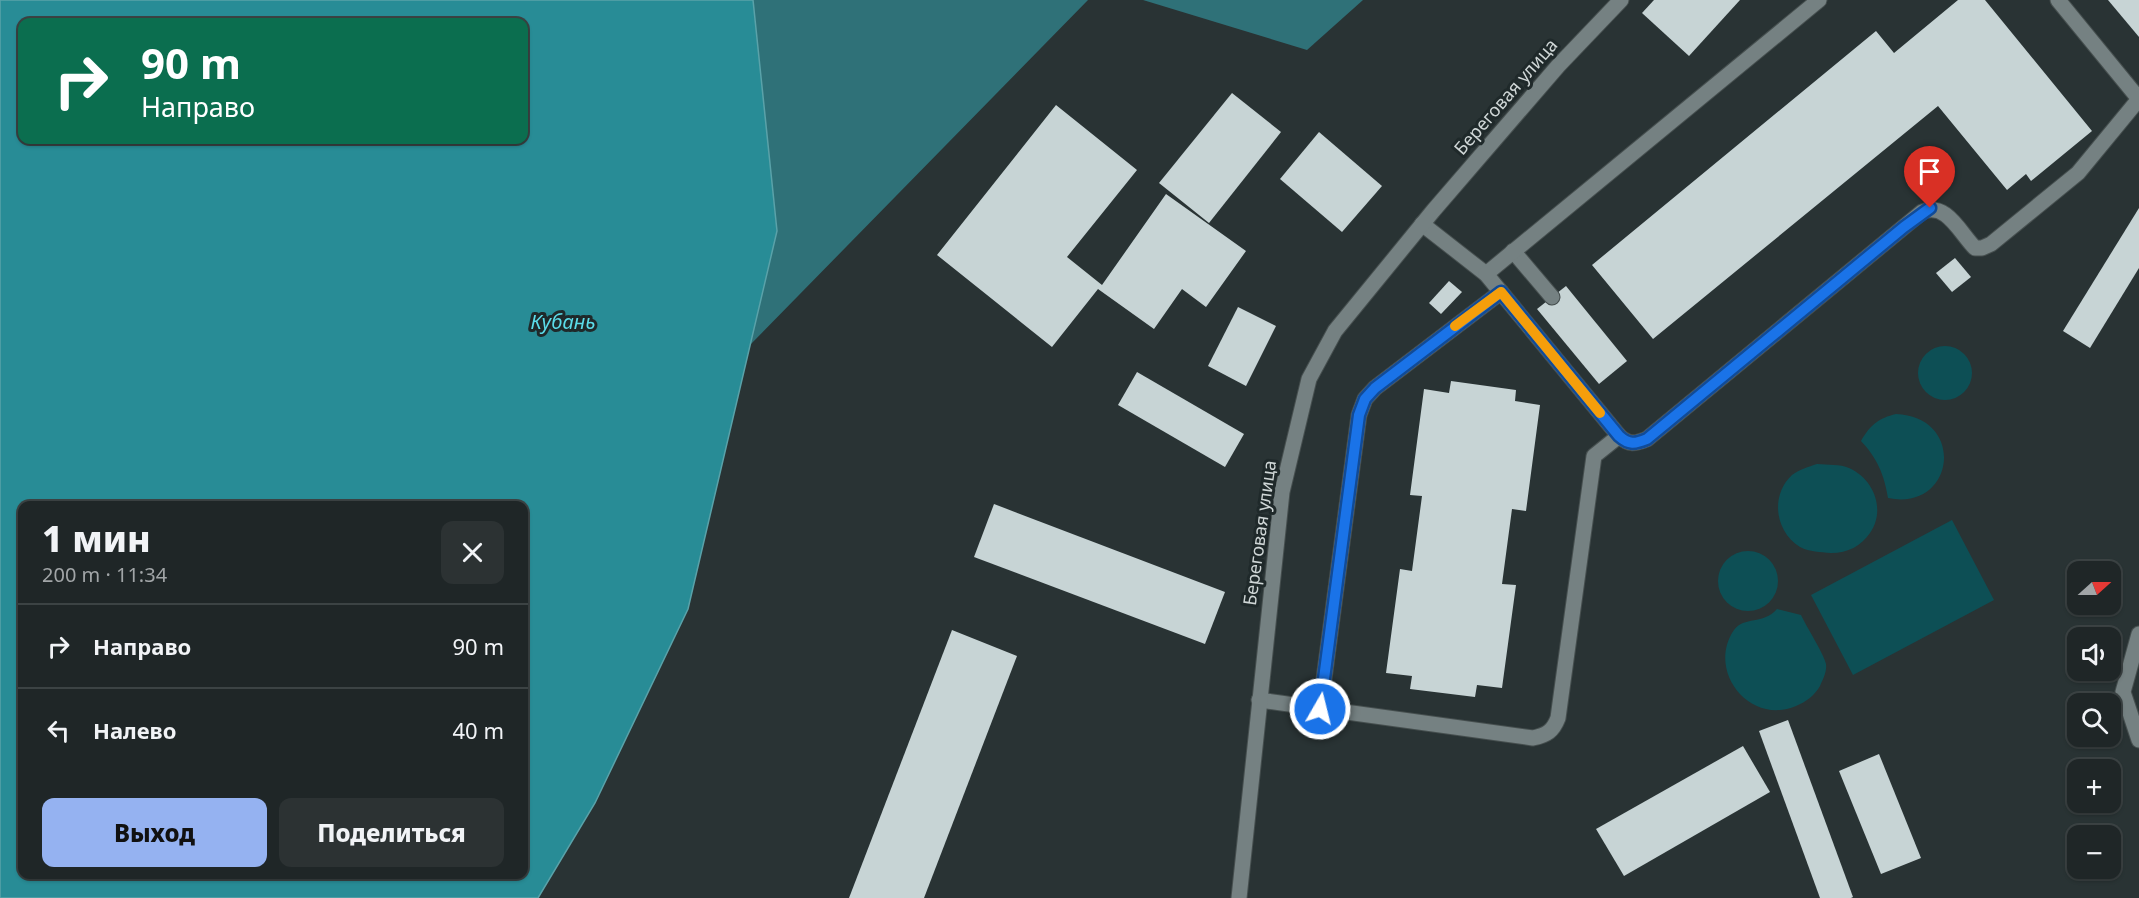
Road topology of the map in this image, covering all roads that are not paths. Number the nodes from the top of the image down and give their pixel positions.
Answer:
1 (1621, 0) edge
2 (1820, 0) edge
3 (2058, 0) edge
4 (2139, 99) edge
5 (1422, 224) junction
6 (1513, 251) junction
7 (1486, 274) junction
8 (1501, 292) junction
9 (1552, 297) dead end
10 (1619, 436) junction
11 (2139, 634) edge
12 (1259, 700) junction
13 (1320, 709) junction
14 (2139, 740) edge
15 (1239, 898) edge

1 - 5 street, Береговая улица
2 - 6 street
3 - 4 street
4 - 10 street
5 - 7 street
5 - 12 street, Береговая улица
6 - 7 street
6 - 9 street
7 - 8 street
8 - 10 street
8 - 13 street
10 - 13 street
11 - 14 street
12 - 13 street
12 - 15 street, Береговая улица

